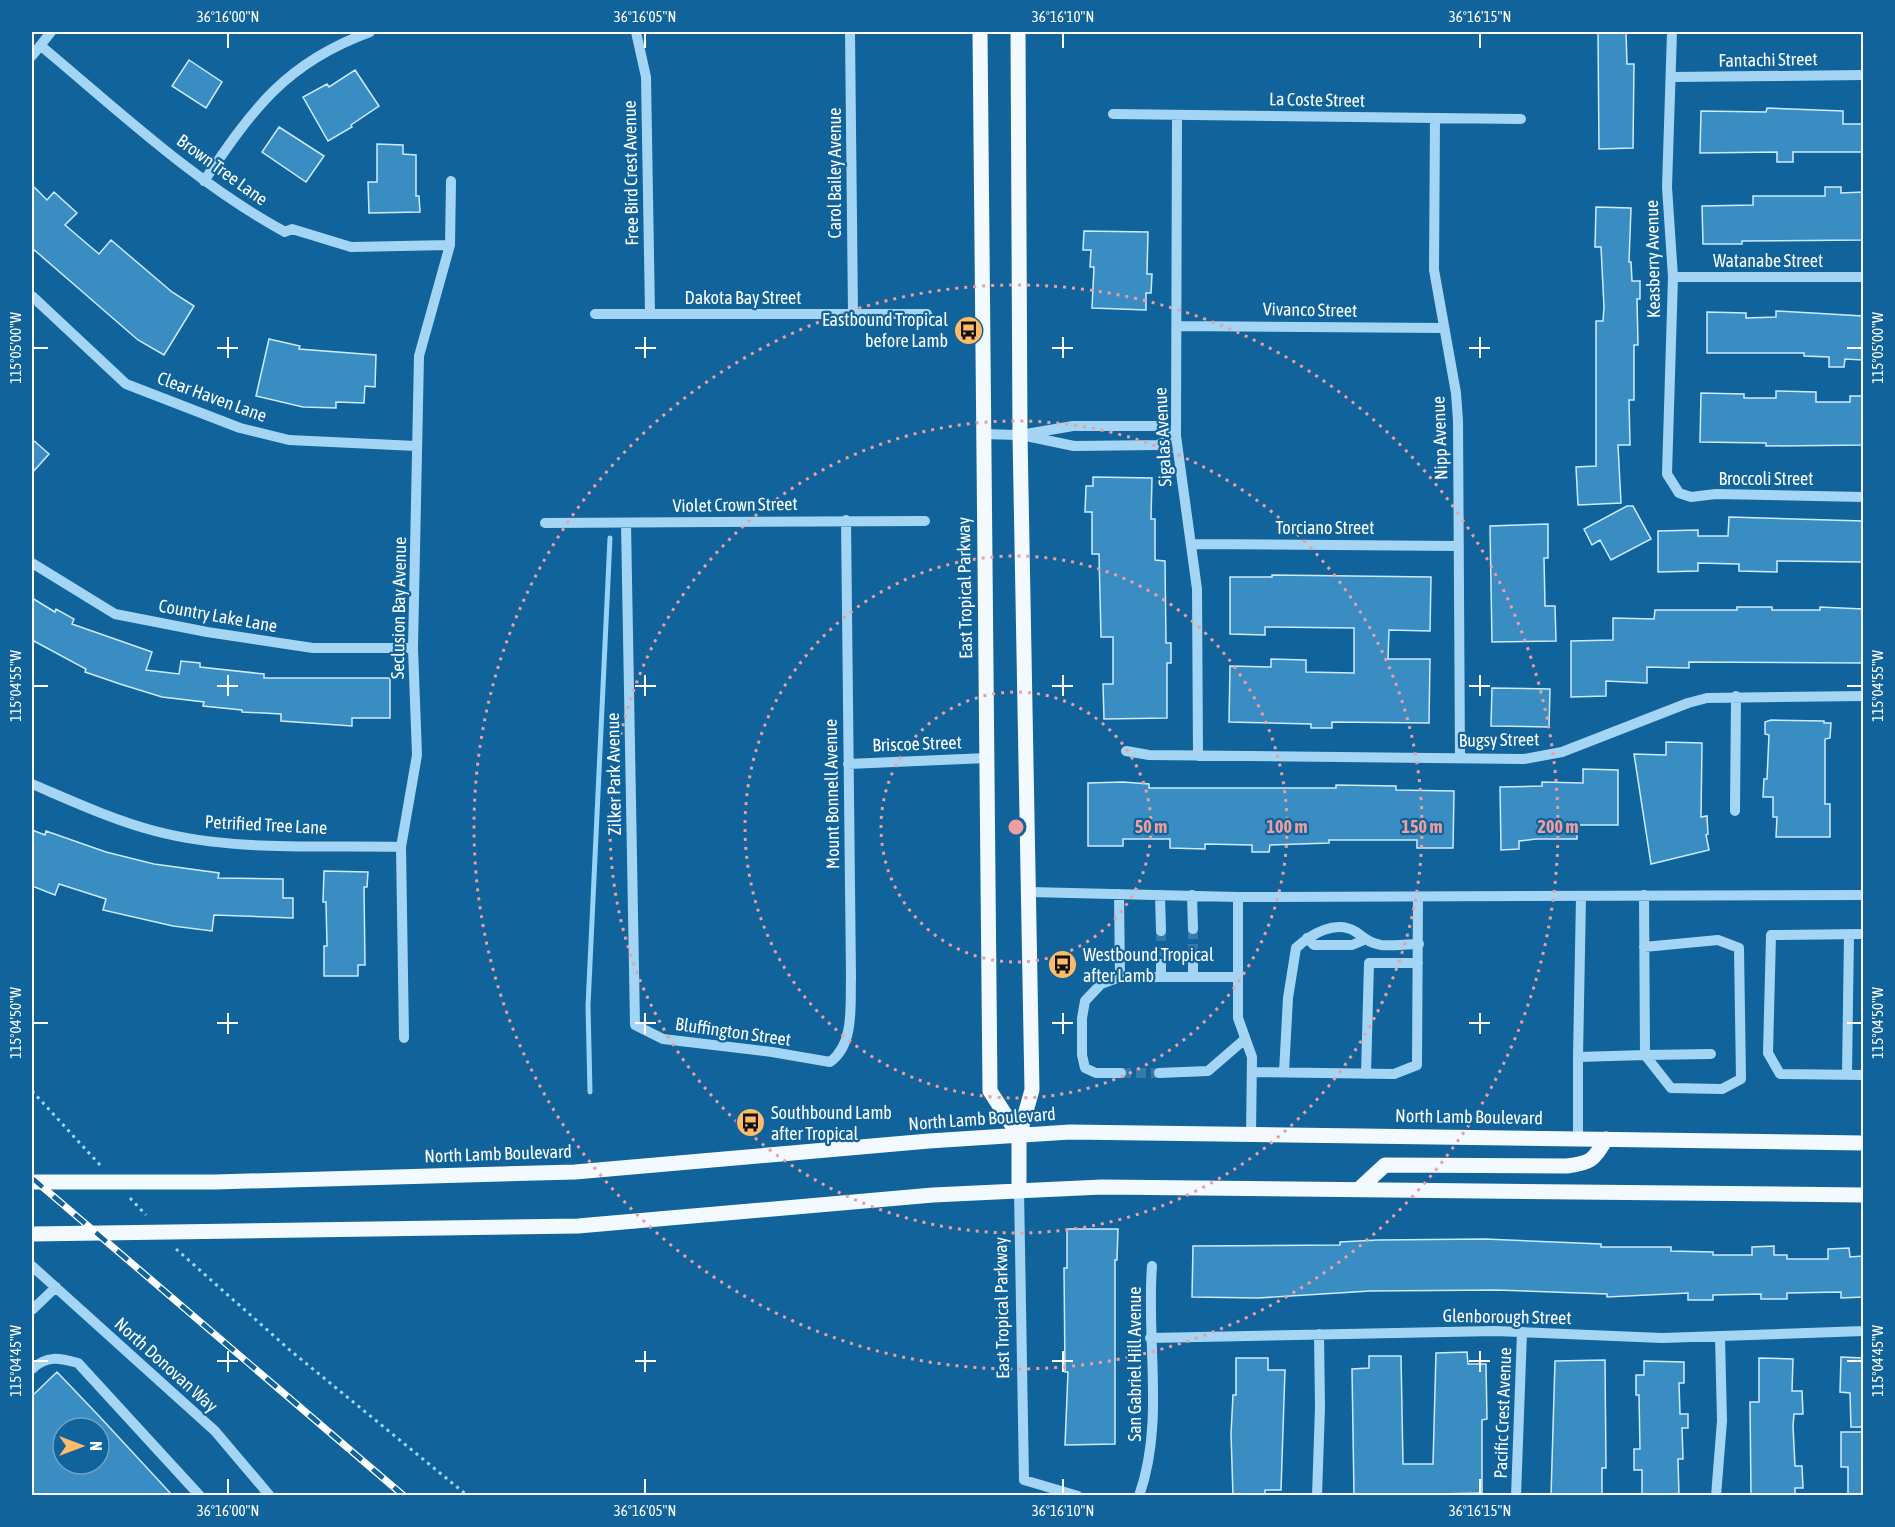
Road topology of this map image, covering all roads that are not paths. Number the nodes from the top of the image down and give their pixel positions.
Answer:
1 (51, 32) edge
2 (370, 32) edge
3 (636, 32) edge
4 (850, 32) edge
5 (980, 32) edge
6 (1018, 32) edge
7 (1672, 32) edge
8 (40, 46) junction
9 (32, 56) edge
10 (1863, 75) edge
11 (1672, 77) junction
12 (1113, 114) dead end
13 (1178, 115) junction
14 (1435, 118) junction
15 (1521, 119) dead end
16 (204, 181) junction
17 (451, 181) dead end
18 (450, 245) junction
19 (1673, 277) junction
20 (1863, 278) edge
21 (32, 296) edge
22 (595, 314) dead end
23 (650, 314) junction
24 (853, 314) junction
25 (927, 314) dead end
26 (1177, 326) junction
27 (1444, 328) junction
28 (982, 434) junction
29 (1020, 435) junction
30 (1176, 436) junction
31 (416, 446) junction
32 (1673, 484) joint
33 (1863, 497) edge
34 (846, 520) junction
35 (925, 521) dead end
36 (545, 523) dead end
37 (626, 523) junction
38 (1192, 544) junction
39 (1459, 546) junction
40 (32, 563) edge
41 (413, 648) junction
42 (1736, 696) junction
43 (1863, 696) edge
44 (1126, 751) dead end
45 (1198, 756) junction
46 (987, 758) junction
47 (1460, 758) junction
48 (848, 764) junction
49 (32, 784) edge
50 (1735, 811) dead end
51 (401, 847) junction
52 (1029, 892) junction
53 (1119, 894) junction
54 (1160, 895) junction
55 (1192, 895) junction
56 (1644, 895) junction
57 (1863, 895) edge
58 (1238, 897) junction
59 (1418, 897) junction
60 (1581, 897) junction
61 (1193, 929) tunnel mouth
62 (1161, 931) tunnel mouth
63 (1849, 934) junction
64 (1863, 934) edge
65 (1307, 938) junction
66 (1364, 940) junction
67 (1419, 944) junction
68 (1644, 947) junction
69 (1161, 963) tunnel mouth
70 (1193, 963) tunnel mouth
71 (1418, 963) junction
72 (1120, 977) junction
73 (1161, 977) junction
74 (1193, 977) junction
75 (1238, 977) junction
76 (634, 1025) joint
77 (404, 1038) dead end
78 (1245, 1039) junction
79 (1711, 1054) dead end
80 (1645, 1056) junction
81 (1578, 1057) junction
82 (830, 1062) joint
83 (1252, 1072) junction
84 (1284, 1072) junction
85 (1121, 1073) tunnel mouth
86 (1159, 1074) tunnel mouth
87 (1366, 1074) junction
88 (1847, 1074) junction
89 (1863, 1075) edge
90 (1251, 1134) junction
91 (1019, 1136) junction
92 (1578, 1138) junction
93 (1606, 1139) junction
94 (1863, 1143) edge
95 (32, 1182) edge
96 (1359, 1189) junction
97 (1019, 1190) junction
98 (1863, 1195) edge
99 (32, 1234) edge
100 (32, 1266) edge
101 (1152, 1266) dead end
102 (56, 1287) junction
103 (32, 1310) edge
104 (1863, 1330) edge
105 (1522, 1332) junction
106 (1319, 1334) junction
107 (1720, 1336) junction
108 (1150, 1338) junction
109 (32, 1370) edge
110 (200, 1496) edge
111 (270, 1496) edge
112 (1078, 1496) edge
113 (1139, 1496) edge
114 (1317, 1496) edge
115 (1516, 1496) edge
116 (1716, 1496) edge

1 - 8 street
2 - 16 street
3 - 23 street, Free Bird Crest Avenue
4 - 24 street, Carol Bailey Avenue
5 - 28 main road, East Tropical Parkway
6 - 29 main road, East Tropical Parkway
7 - 11 street, Keasberry Avenue
8 - 9 street
8 - 16 street, Brown Tree Lane
10 - 11 street, Fantachi Street
11 - 19 street, Keasberry Avenue
12 - 13 street, La Coste Street
13 - 14 street, La Coste Street
13 - 26 street, Sigalas Avenue
14 - 15 street, La Coste Street
14 - 27 street, Nipp Avenue
16 - 18 street, Brown Tree Lane
17 - 18 street, Seclusion Bay Avenue
18 - 31 street, Seclusion Bay Avenue
19 - 20 street, Watanabe Street
19 - 32 street, Keasberry Avenue
21 - 31 street, Clear Haven Lane
22 - 23 street, Dakota Bay Street
23 - 24 street, Dakota Bay Street
24 - 25 street, Dakota Bay Street
26 - 27 street, Vivanco Street
26 - 30 street, Sigalas Avenue
27 - 39 street, Nipp Avenue
28 - 29 street
28 - 46 main road, East Tropical Parkway
29 - 30 street
29 - 30 street
29 - 52 main road, East Tropical Parkway
30 - 38 street, Sigalas Avenue
31 - 41 street, Seclusion Bay Avenue
32 - 33 street, Broccoli Street
34 - 35 street, Violet Crown Street
34 - 37 street, Violet Crown Street
34 - 48 street, Mount Bonnell Avenue
36 - 37 street, Violet Crown Street
37 - 76 street, Zilker Park Avenue
38 - 39 street, Torciano Street
38 - 45 street, Sigalas Avenue
39 - 47 street, Nipp Avenue
40 - 41 street, Country Lake Lane
41 - 51 street, Seclusion Bay Avenue
42 - 43 street, Bugsy Street
42 - 47 street, Bugsy Street
42 - 50 street
44 - 45 street, Bugsy Street
45 - 47 street, Bugsy Street
46 - 48 street, Briscoe Street
46 - 91 main road, East Tropical Parkway
48 - 82 street, Mount Bonnell Avenue
49 - 51 street, Petrified Tree Lane
51 - 77 street, Seclusion Bay Avenue
52 - 53 street
52 - 91 main road, East Tropical Parkway
53 - 54 street
53 - 72 street
54 - 55 street
54 - 62 street
55 - 58 street
55 - 61 street
56 - 57 street
56 - 60 street
56 - 68 street
58 - 59 street
58 - 75 street
59 - 60 street
59 - 67 street
60 - 81 street
63 - 64 street
63 - 88 street
63 - 88 street
65 - 66 street
65 - 66 street
65 - 84 street
66 - 67 street
67 - 71 street
68 - 80 street
68 - 80 street
69 - 73 street
70 - 74 street
71 - 87 street
71 - 87 street
72 - 73 street
72 - 85 street
73 - 74 street
74 - 75 street
75 - 78 street
76 - 82 street, Bluffington Street
78 - 83 street
78 - 86 street
79 - 80 street
80 - 81 street
81 - 92 street
83 - 84 street
83 - 90 street
84 - 87 street
88 - 89 street
90 - 91 main road, North Lamb Boulevard
90 - 92 main road, North Lamb Boulevard
91 - 95 main road, North Lamb Boulevard
91 - 97 main road, East Tropical Parkway
92 - 93 main road, North Lamb Boulevard
93 - 94 main road, North Lamb Boulevard
93 - 96 main road
96 - 97 main road
96 - 98 main road
97 - 99 main road
97 - 112 street, East Tropical Parkway
100 - 102 street, North Donovan Way
101 - 108 street, San Gabriel Hill Avenue
102 - 103 street
102 - 111 street, North Donovan Way
104 - 107 street, Glenborough Street
105 - 106 street, Glenborough Street
105 - 107 street, Glenborough Street
105 - 115 street, Pacific Crest Avenue
106 - 108 street, Glenborough Street
106 - 114 street
107 - 116 street
108 - 113 street, San Gabriel Hill Avenue
109 - 110 street

